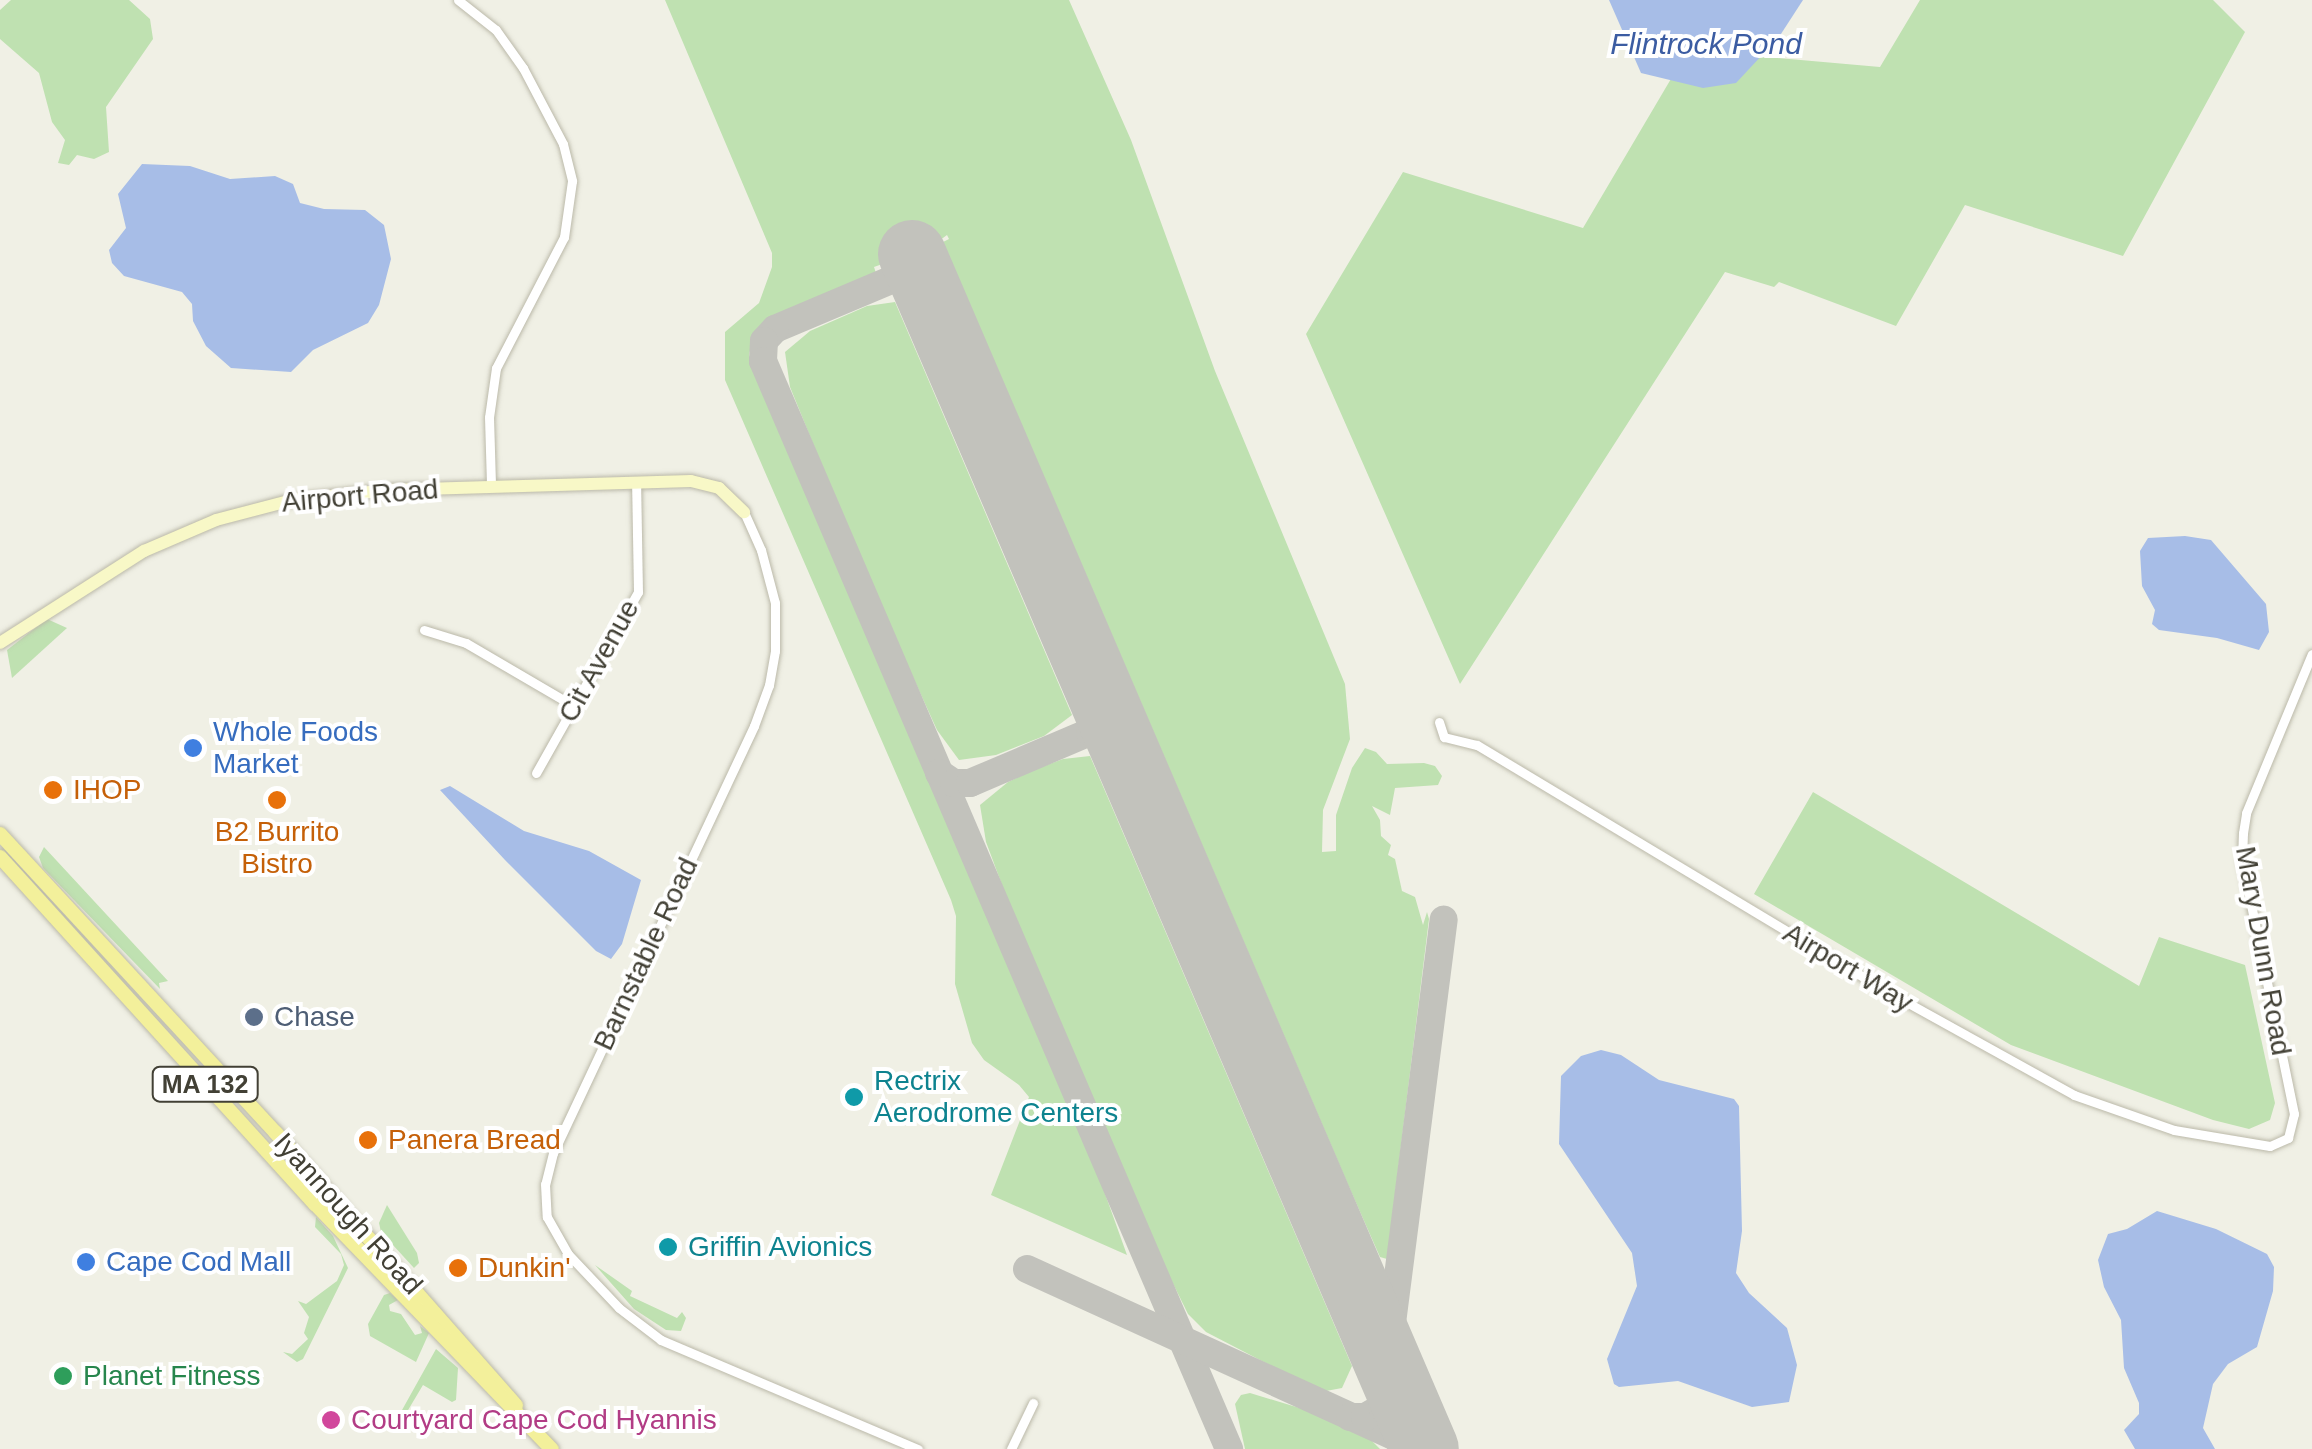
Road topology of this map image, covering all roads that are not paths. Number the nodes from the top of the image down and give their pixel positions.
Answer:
1 (458, 0) edge
2 (636, 482) junction
3 (491, 486) junction
4 (744, 512) joint
5 (424, 630) dead end
6 (0, 643) edge
7 (2312, 654) edge
8 (574, 706) junction
9 (1438, 722) dead end
10 (536, 773) dead end
11 (0, 834) edge
12 (0, 856) edge
13 (2288, 1138) joint
14 (1033, 1402) dead end
15 (528, 1422) junction
16 (552, 1449) edge
17 (918, 1449) edge
18 (1011, 1449) edge

1 - 3 street
2 - 3 street, Airport Road
2 - 4 street, Airport Road
2 - 8 street, Cit Avenue
3 - 6 street, Airport Road
4 - 17 street, Barnstable Road
5 - 8 street
7 - 13 street, Mary Dunn Road
8 - 10 street, Cit Avenue
9 - 13 street, Airport Way
11 - 15 main road, Iyannough Road / MA 132
12 - 15 main road, Iyannough Road / MA 132
14 - 18 street
15 - 16 main road, Iyannough Road / MA 132

